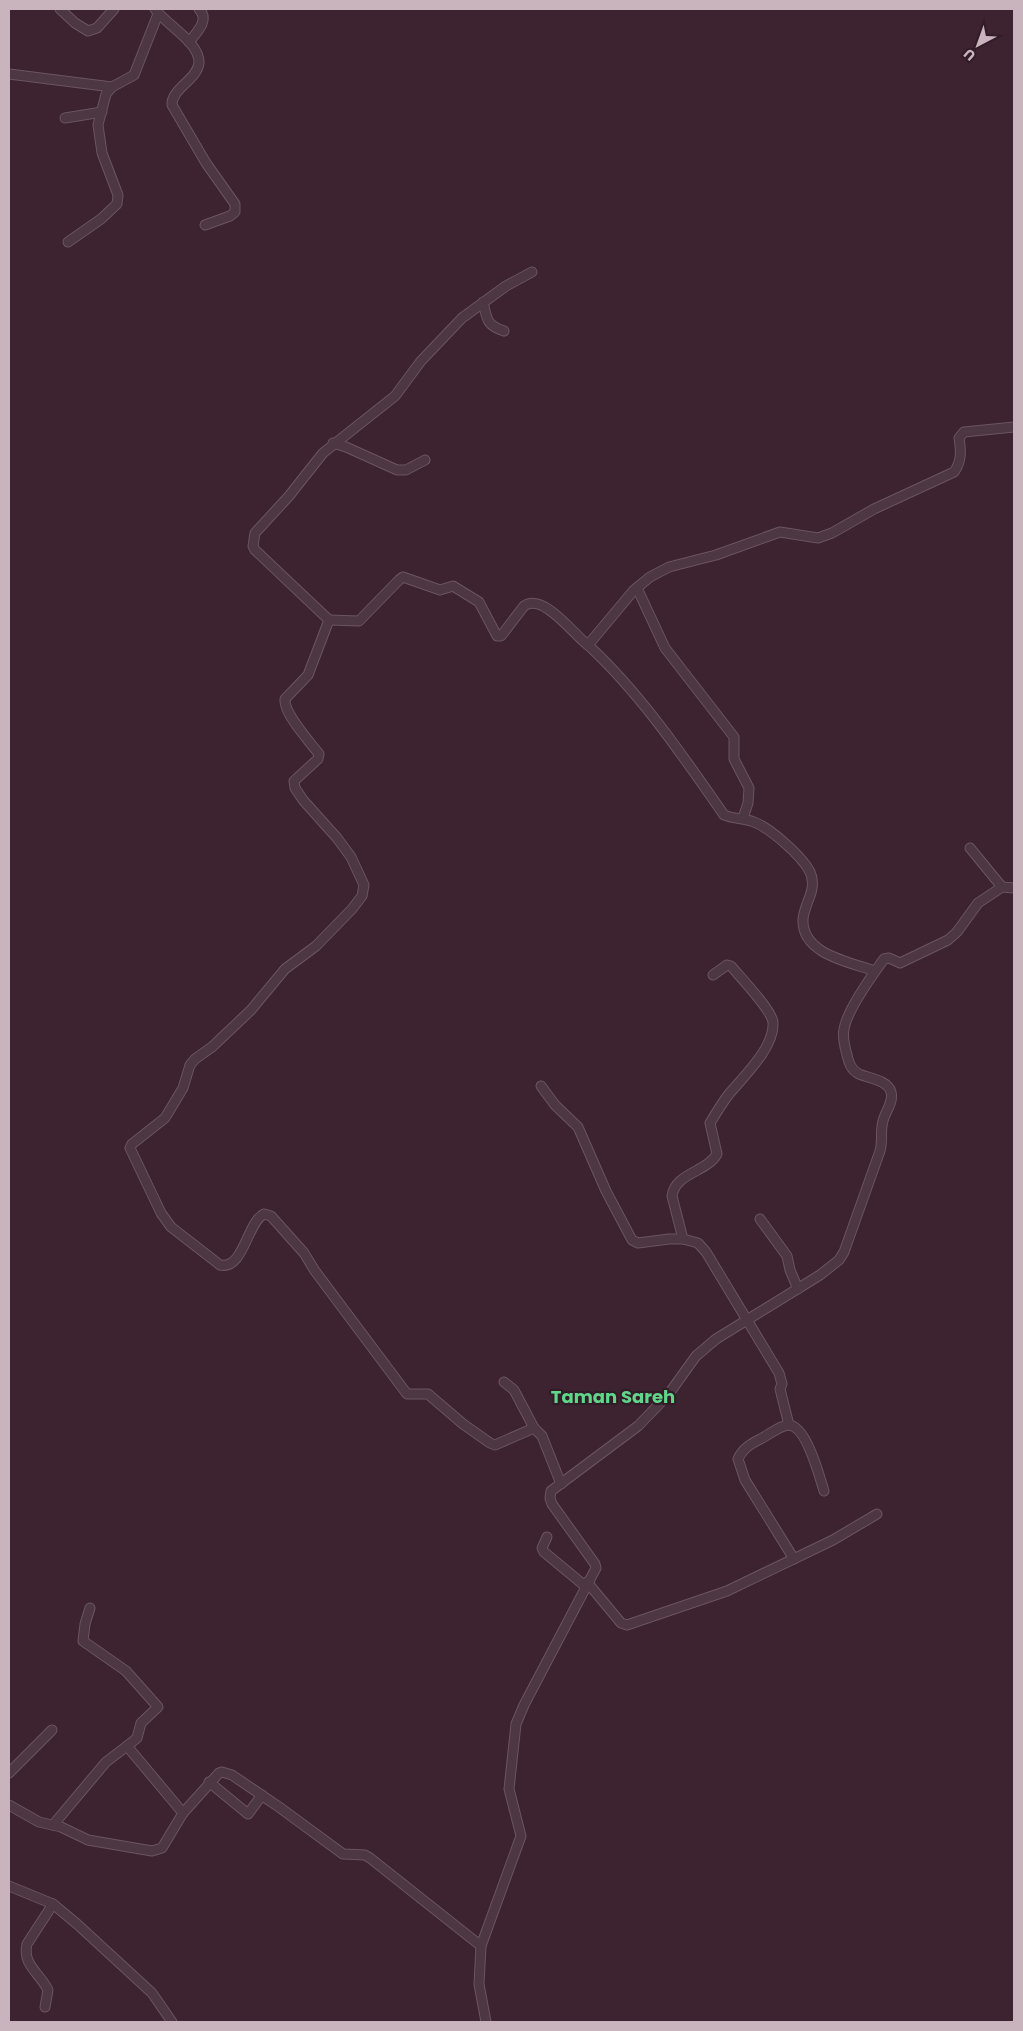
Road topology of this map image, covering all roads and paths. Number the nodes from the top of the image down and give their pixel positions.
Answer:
1 (60, 9) edge
2 (114, 9) edge
3 (198, 9) edge
4 (156, 11) edge
5 (189, 42) junction
6 (9, 74) edge
7 (112, 87) junction
8 (102, 112) junction
9 (65, 118) dead end
10 (205, 226) dead end
11 (68, 242) dead end
12 (532, 272) dead end
13 (484, 302) junction
14 (504, 331) dead end
15 (1014, 427) edge
16 (333, 444) junction
17 (425, 460) dead end
18 (636, 588) junction
19 (329, 620) junction
20 (588, 645) junction
21 (743, 818) junction
22 (970, 848) dead end
23 (1002, 886) junction
24 (1014, 888) edge
25 (874, 971) junction
26 (714, 975) dead end
27 (540, 1086) dead end
28 (760, 1219) dead end
29 (683, 1239) junction
30 (798, 1289) junction
31 (747, 1320) junction
32 (504, 1382) dead end
33 (789, 1425) junction
34 (534, 1428) junction
35 (561, 1484) junction
36 (824, 1491) dead end
37 (877, 1514) dead end
38 (547, 1537) dead end
39 (794, 1559) junction
40 (586, 1584) junction
41 (90, 1608) dead end
42 (52, 1730) dead end
43 (127, 1746) junction
44 (9, 1773) edge
45 (209, 1782) junction
46 (262, 1795) junction
47 (9, 1805) edge
48 (182, 1813) junction
49 (53, 1825) junction
50 (9, 1886) edge
51 (53, 1904) junction
52 (481, 1946) junction
53 (45, 2006) dead end
54 (172, 2022) edge
55 (486, 2022) edge

1 - 2 street
3 - 5 street
4 - 5 street
4 - 7 street
5 - 10 street
6 - 7 street
7 - 8 street
8 - 9 street
8 - 11 street
12 - 13 street
13 - 14 street
13 - 16 street
15 - 18 street
16 - 17 street
16 - 19 street
18 - 20 street
18 - 21 street
19 - 20 street
19 - 34 street
20 - 21 street
21 - 25 street
22 - 23 street
23 - 24 street
23 - 25 street
25 - 30 street
26 - 29 street
27 - 29 street
28 - 30 street
29 - 31 street
30 - 31 street
31 - 33 street
31 - 35 street
32 - 34 street
33 - 36 street
33 - 39 street
34 - 35 street
35 - 40 street
37 - 39 street
38 - 40 street
39 - 40 street
40 - 52 street
41 - 43 street
42 - 44 street
43 - 48 street
43 - 49 street
45 - 46 street
45 - 46 street
45 - 48 street
46 - 52 street
47 - 49 street
48 - 49 street
50 - 51 street
51 - 53 street
51 - 54 street
52 - 55 street

